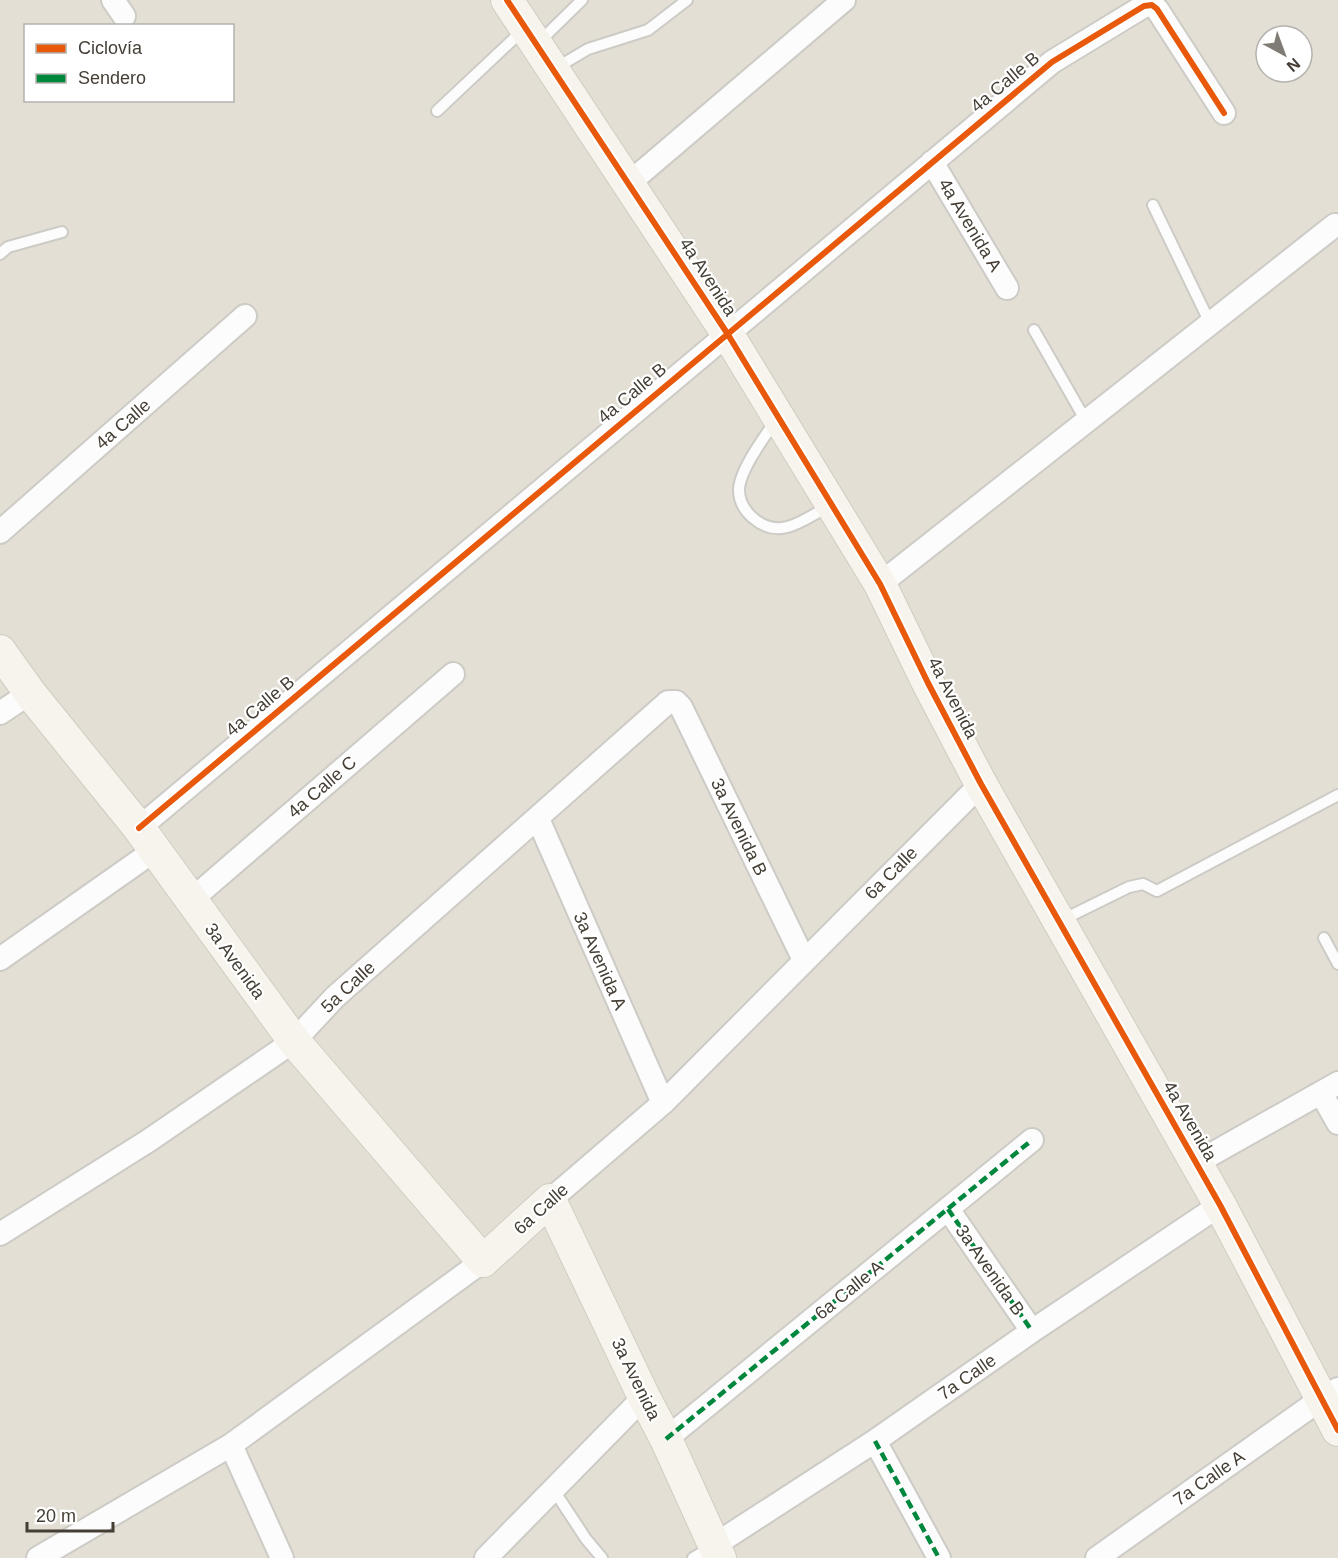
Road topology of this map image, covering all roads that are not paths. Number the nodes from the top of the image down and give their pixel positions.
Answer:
1 (507, 0) edge
2 (582, 0) edge
3 (687, 0) edge
4 (844, 0) edge
5 (538, 48) junction
6 (437, 111) dead end
7 (1224, 113) dead end
8 (932, 162) junction
9 (628, 184) junction
10 (1153, 205) dead end
11 (1335, 225) dead end
12 (62, 231) dead end
13 (0, 254) edge
14 (1007, 288) dead end
15 (245, 316) dead end
16 (1210, 323) junction
17 (1034, 330) dead end
18 (727, 333) junction
19 (778, 417) junction
20 (1086, 421) junction
21 (831, 504) junction
22 (0, 532) edge
23 (880, 584) junction
24 (0, 651) edge
25 (453, 674) dead end
26 (30, 693) junction
27 (668, 702) joint
28 (0, 713) edge
29 (981, 783) junction
30 (1338, 795) edge
31 (538, 819) junction
32 (147, 839) junction
33 (190, 901) junction
34 (1059, 921) junction
35 (1324, 938) dead end
36 (0, 959) edge
37 (804, 960) junction
38 (1338, 964) edge
39 (294, 1041) junction
40 (1329, 1088) edge
41 (663, 1103) junction
42 (1338, 1123) edge
43 (1032, 1140) dead end
44 (1196, 1163) junction
45 (550, 1200) junction
46 (1220, 1205) junction
47 (948, 1209) junction
48 (0, 1234) edge
49 (483, 1261) junction
50 (1032, 1331) junction
51 (1330, 1394) edge
52 (644, 1397) junction
53 (1338, 1430) edge
54 (666, 1439) junction
55 (876, 1441) junction
56 (231, 1445) junction
57 (559, 1498) dead end
58 (709, 1554) edge
59 (38, 1558) edge
60 (282, 1558) edge
61 (486, 1558) edge
62 (602, 1558) edge
63 (939, 1558) edge
64 (1097, 1558) edge

1 - 5 street, 4a Avenida
2 - 5 lane
3 - 5 lane
4 - 9 street
5 - 6 lane
5 - 9 street, 4a Avenida
7 - 8 street, 4a Calle B
8 - 14 street, 4a Avenida A
8 - 18 street, 4a Calle B
9 - 18 street, 4a Avenida
10 - 16 lane
11 - 16 street
12 - 13 lane
15 - 22 street, 4a Calle
16 - 20 street
17 - 20 lane
18 - 19 street, 4a Avenida
18 - 32 street, 4a Calle B
19 - 21 street, 4a Avenida
19 - 21 lane
20 - 23 street
21 - 23 street, 4a Avenida
23 - 29 street, 4a Avenida
24 - 26 street, 3a Avenida
25 - 33 street, 4a Calle C
26 - 28 street
26 - 32 street, 3a Avenida
27 - 31 street, 5a Calle
27 - 37 street, 3a Avenida B
29 - 34 street, 4a Avenida
29 - 37 street, 6a Calle
30 - 34 lane
31 - 39 street, 5a Calle
31 - 41 street, 3a Avenida A
32 - 33 street, 3a Avenida
32 - 36 street
33 - 39 street, 3a Avenida
34 - 44 street, 4a Avenida
35 - 38 lane
37 - 41 street, 6a Calle
39 - 48 street, 5a Calle
39 - 49 street, 3a Avenida
40 - 42 street
40 - 44 street
41 - 45 street, 6a Calle
43 - 47 street, 6a Calle A
44 - 46 street, 4a Avenida
45 - 49 street, 6a Calle
45 - 52 street, 3a Avenida
46 - 50 street, 7a Calle
46 - 51 street, 4a Avenida
47 - 50 street, 3a Avenida B
47 - 54 street, 6a Calle A
49 - 56 street, 6a Calle
50 - 55 street, 7a Calle
51 - 53 street, 4a Avenida
51 - 64 street, 7a Calle A
52 - 54 street, 3a Avenida
52 - 61 street
54 - 58 street, 3a Avenida
55 - 58 street, 7a Calle
55 - 63 street
56 - 59 street, 6a Calle
56 - 60 street
57 - 62 lane

